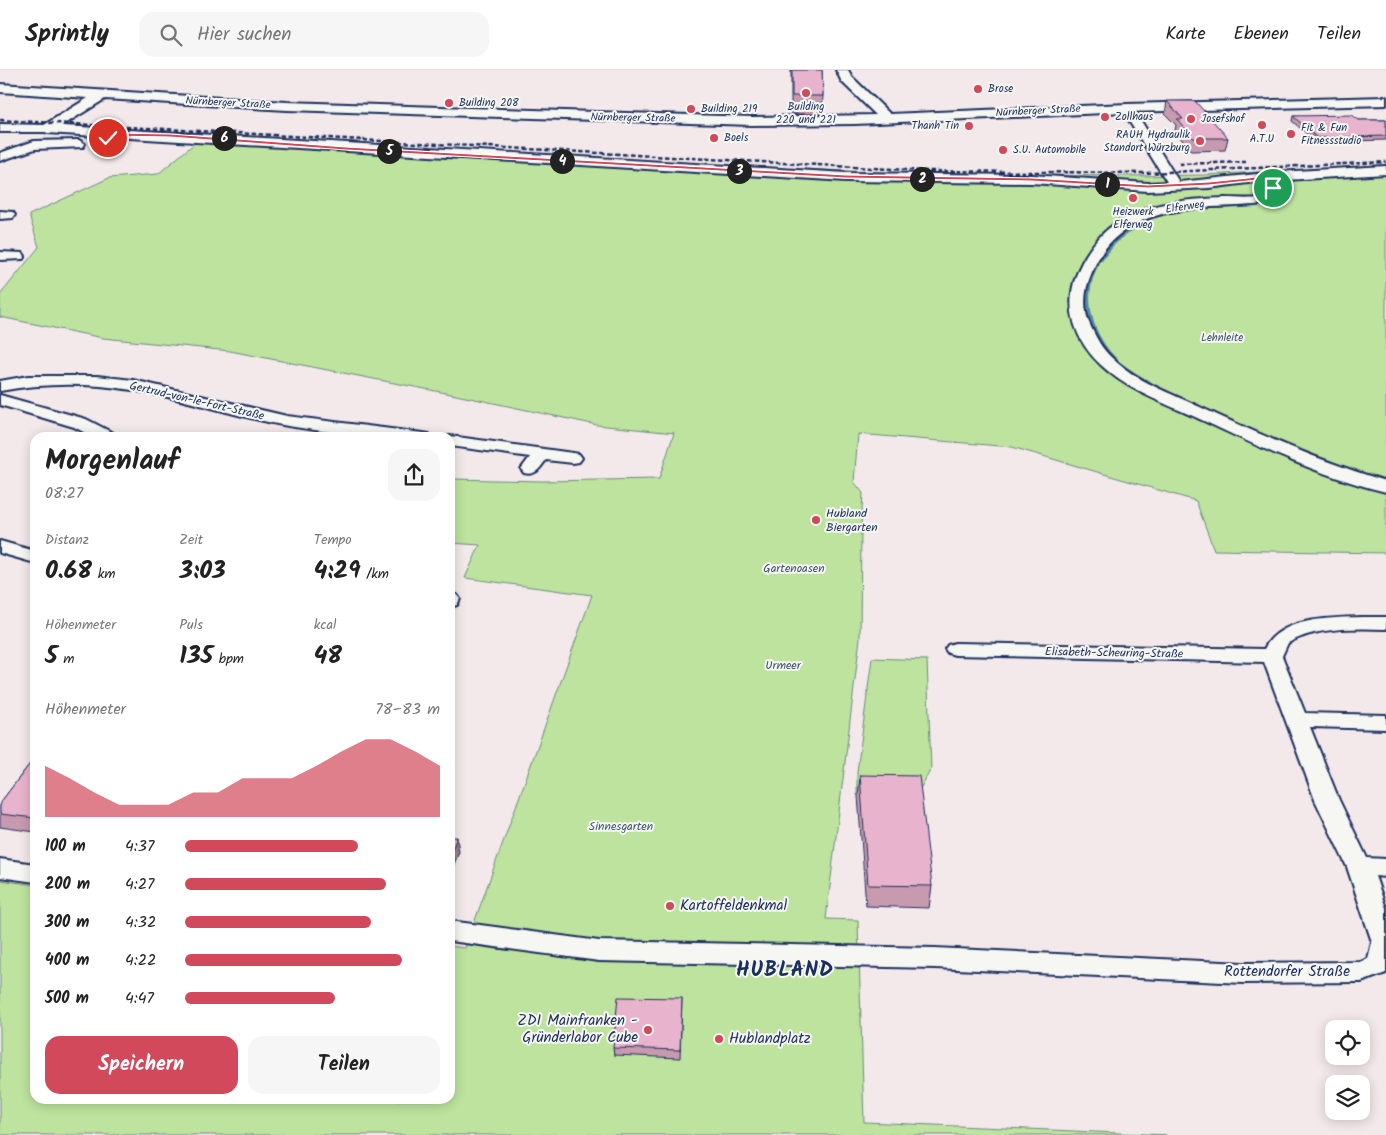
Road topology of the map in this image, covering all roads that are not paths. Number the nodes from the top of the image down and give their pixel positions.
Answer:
1 (842, 70) edge
2 (0, 88) edge
3 (101, 95) junction
4 (1386, 101) edge
5 (1127, 108) junction
6 (884, 119) junction
7 (0, 128) edge
8 (47, 129) junction
9 (108, 134) junction
10 (0, 157) edge
11 (1386, 170) edge
12 (1258, 178) junction
13 (1175, 185) junction
14 (0, 256) edge
15 (18, 256) dead end
16 (0, 386) edge
17 (0, 400) edge
18 (97, 432) edge
19 (375, 432) edge
20 (455, 442) edge
21 (542, 453) junction
22 (573, 458) dead end
23 (530, 469) dead end
24 (1386, 487) edge
25 (0, 548) edge
26 (30, 556) edge
27 (1386, 623) edge
28 (956, 649) dead end
29 (1272, 656) junction
30 (1298, 720) junction
31 (1386, 722) edge
32 (1359, 867) junction
33 (0, 868) edge
34 (1386, 868) edge
35 (30, 872) edge
36 (455, 932) edge

1 - 6 street
2 - 3 street, Nürnberger Straße
3 - 6 street, Nürnberger Straße
3 - 8 street
4 - 5 street, Nürnberger Straße
5 - 6 street, Nürnberger Straße
5 - 13 street, Elferweg
7 - 8 street
8 - 9 street
9 - 10 street
9 - 13 street
11 - 12 street
12 - 13 street, Elferweg
12 - 24 street, Elferweg
14 - 15 street
16 - 19 street, Gertrud-von-le-Fort-Straße
17 - 18 street
20 - 21 street
21 - 22 street
21 - 23 street
25 - 26 street
27 - 29 street
28 - 29 street, Elisabeth-Scheuring-Straße
29 - 30 street, Rottendorfer Straße
30 - 31 street
30 - 32 street, Rottendorfer Straße
32 - 34 street
32 - 36 street, Rottendorfer Straße
33 - 35 street

